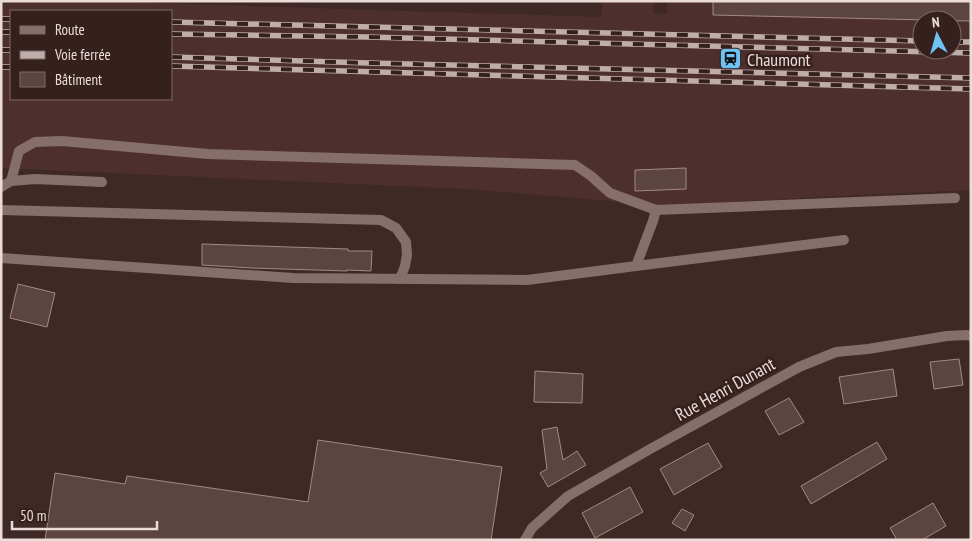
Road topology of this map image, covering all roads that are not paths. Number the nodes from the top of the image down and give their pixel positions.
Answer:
1 (11, 181) junction
2 (102, 182) dead end
3 (1, 187) edge
4 (955, 198) dead end
5 (1, 210) edge
6 (656, 210) junction
7 (844, 240) dead end
8 (1, 258) edge
9 (636, 266) junction
10 (400, 279) junction
11 (971, 336) edge
12 (525, 540) edge

1 - 2 street
1 - 3 street
1 - 6 street
4 - 6 street
5 - 10 street
6 - 9 street
7 - 9 street
8 - 10 street
9 - 10 street
11 - 12 street, Rue Henri Dunant

